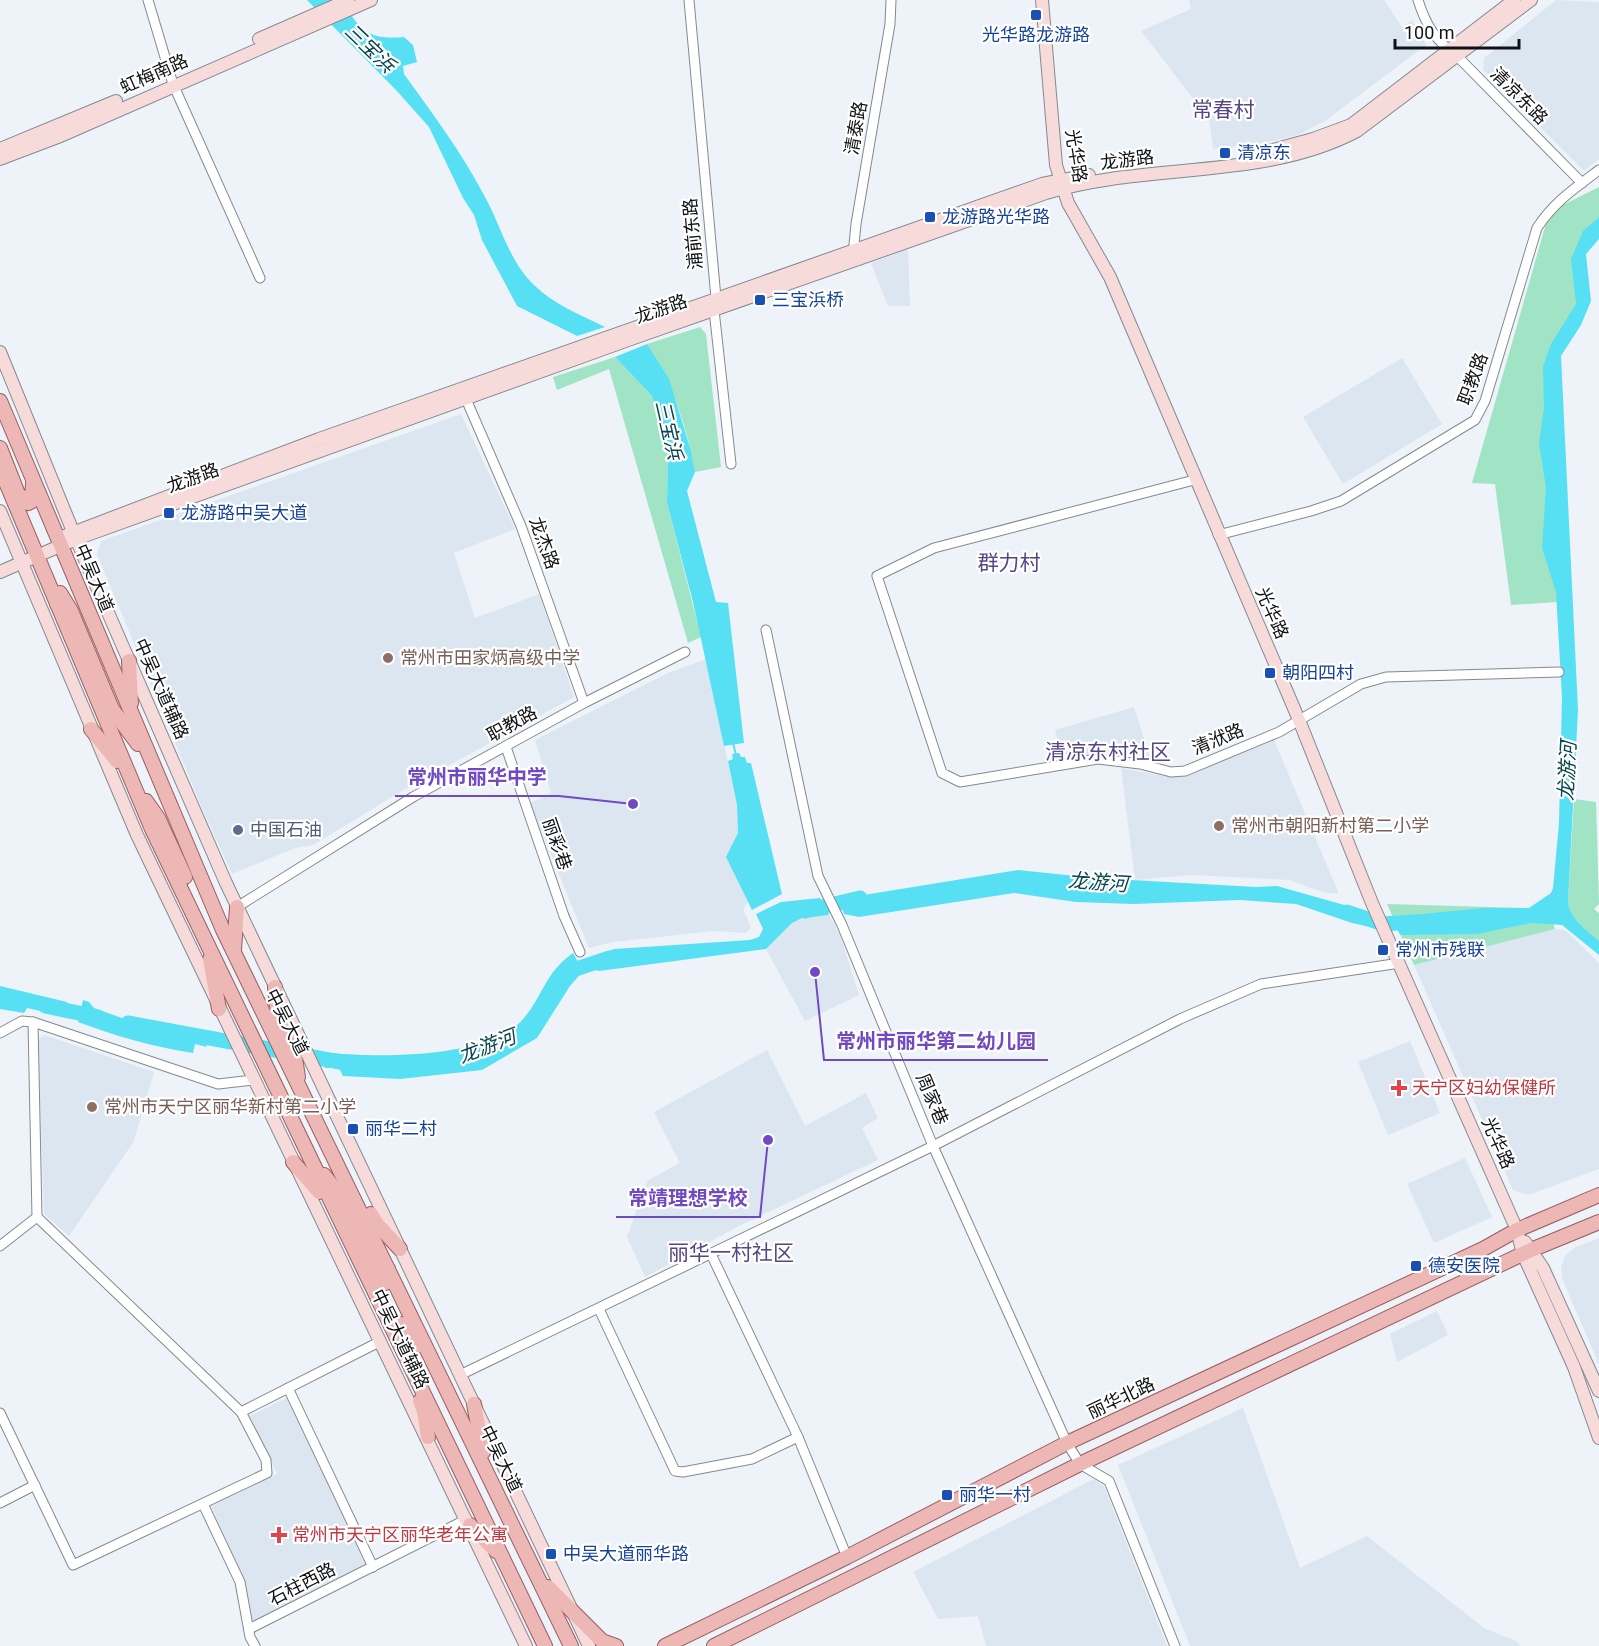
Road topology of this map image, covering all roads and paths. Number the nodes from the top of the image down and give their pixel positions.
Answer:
1 (148, 0) edge
2 (689, 0) edge
3 (891, 0) edge
4 (1042, 0) edge
5 (1418, 0) edge
6 (1514, 0) edge
7 (1531, 0) edge
8 (360, 2) edge
9 (1454, 54) junction
10 (172, 81) junction
11 (0, 149) edge
12 (0, 159) edge
13 (1599, 170) edge
14 (1060, 183) junction
15 (1582, 183) junction
16 (853, 256) junction
17 (260, 278) dead end
18 (715, 304) junction
19 (598, 346) junction
20 (0, 352) edge
21 (466, 399) junction
22 (0, 401) edge
23 (0, 448) edge
24 (731, 464) dead end
25 (0, 468) edge
26 (33, 479) junction
27 (1194, 480) junction
28 (0, 511) edge
29 (1218, 535) junction
30 (75, 536) junction
31 (59, 542) junction
32 (34, 553) junction
33 (20, 559) junction
34 (0, 563) edge
35 (0, 572) edge
36 (58, 611) junction
37 (766, 630) dead end
38 (685, 652) dead end
39 (129, 661) junction
40 (1559, 672) dead end
41 (584, 703) junction
42 (131, 714) junction
43 (1299, 720) junction
44 (91, 729) junction
45 (506, 747) junction
46 (153, 765) junction
47 (130, 777) junction
48 (212, 904) junction
49 (237, 907) junction
50 (207, 942) junction
51 (234, 952) junction
52 (580, 952) dead end
53 (1400, 963) junction
54 (220, 969) junction
55 (275, 987) joint
56 (219, 1009) junction
57 (33, 1022) junction
58 (0, 1033) edge
59 (285, 1035) junction
60 (296, 1057) junction
61 (253, 1080) junction
62 (933, 1146) junction
63 (335, 1157) junction
64 (309, 1158) junction
65 (293, 1162) junction
66 (1599, 1196) edge
67 (1576, 1205) junction
68 (37, 1217) junction
69 (1599, 1222) edge
70 (1584, 1228) junction
71 (1517, 1230) junction
72 (0, 1246) edge
73 (353, 1248) junction
74 (400, 1249) junction
75 (1527, 1252) junction
76 (711, 1254) junction
77 (388, 1266) junction
78 (599, 1309) junction
79 (381, 1341) junction
80 (399, 1341) junction
81 (409, 1362) junction
82 (460, 1375) junction
83 (288, 1389) junction
84 (1599, 1391) edge
85 (474, 1404) junction
86 (240, 1412) junction
87 (0, 1413) edge
88 (428, 1437) junction
89 (798, 1437) junction
90 (1599, 1438) edge
91 (1067, 1443) junction
92 (477, 1452) junction
93 (1080, 1464) junction
94 (487, 1472) junction
95 (35, 1485) junction
96 (0, 1503) edge
97 (203, 1504) junction
98 (469, 1522) junction
99 (847, 1557) junction
100 (504, 1560) junction
101 (373, 1567) junction
102 (535, 1572) junction
103 (574, 1616) junction
104 (559, 1621) junction
105 (536, 1627) junction
106 (249, 1629) junction
107 (671, 1643) edge
108 (255, 1646) edge
109 (526, 1646) edge
110 (545, 1646) edge
111 (553, 1646) edge
112 (563, 1646) edge
113 (571, 1646) edge
114 (589, 1646) edge
115 (616, 1646) edge
116 (653, 1646) edge
117 (714, 1646) edge
118 (1175, 1646) edge

1 - 10 street
2 - 18 street, 浦前东路
3 - 16 street, 清泰路
4 - 14 main road, 光华路
5 - 9 street, 清凉东路
6 - 9 main road, 龙游路
7 - 9 main road, 龙游路
8 - 10 main road, 虹梅南路
9 - 14 main road, 龙游路
9 - 15 street, 清凉东路
10 - 11 main road, 虹梅南路
10 - 12 main road, 虹梅南路
10 - 17 street
13 - 15 street, 职教路
14 - 16 main road, 龙游路
14 - 27 main road, 光华路
15 - 29 street, 职教路
16 - 18 main road, 龙游路
18 - 19 main road, 龙游路
18 - 24 street, 浦前东路
19 - 21 main road, 龙游路
19 - 30 main road, 龙游路
20 - 30 main road, 中吴大道辅路
21 - 30 main road, 龙游路
21 - 41 street, 龙杰路
22 - 26 main road, 中吴大道
23 - 26 main road
25 - 32 main road, 中吴大道
26 - 31 main road, 中吴大道
27 - 29 main road, 光华路
27 - 43 street, 清洑路
28 - 33 main road
29 - 43 main road, 光华路
30 - 31 main road, 龙游路
30 - 39 main road, 中吴大道辅路
31 - 32 main road, 龙游路
31 - 42 main road, 中吴大道
32 - 33 main road, 龙游路
32 - 36 main road, 中吴大道
33 - 34 main road, 龙游路
33 - 35 main road, 龙游路
33 - 44 main road
36 - 46 main road
36 - 47 main road, 中吴大道
37 - 62 street, 周家巷
38 - 41 street, 职教路
39 - 42 main road
39 - 49 main road, 中吴大道辅路
40 - 43 street, 清洑路
41 - 45 street, 职教路
42 - 46 main road, 中吴大道
43 - 53 main road, 光华路
44 - 47 main road
44 - 56 main road
45 - 49 street, 职教路
45 - 52 street, 丽彩巷
46 - 48 main road, 中吴大道
47 - 48 main road
47 - 50 main road, 中吴大道
48 - 51 main road, 中吴大道
49 - 51 main road
49 - 55 main road, 中吴大道辅路
50 - 54 main road, 中吴大道
50 - 56 main road
51 - 59 main road, 中吴大道
53 - 62 street
53 - 71 main road, 光华路
54 - 59 main road
54 - 64 main road, 中吴大道
55 - 59 main road
56 - 61 main road, 中吴大道辅路
57 - 58 street
57 - 61 street
57 - 68 street
59 - 60 main road, 中吴大道
60 - 63 main road, 中吴大道
60 - 74 main road
61 - 65 main road, 中吴大道辅路
62 - 76 street
62 - 91 street, 周家巷
63 - 74 main road
63 - 77 main road, 中吴大道
64 - 73 main road, 中吴大道
64 - 77 main road
65 - 73 main road
65 - 79 main road, 中吴大道辅路
66 - 67 main road, 丽华北路
67 - 70 main road
67 - 71 main road, 丽华北路
68 - 72 street
68 - 86 street
69 - 70 main road
70 - 75 main road
71 - 75 main road, 光华路
71 - 91 main road, 丽华北路
73 - 80 main road, 中吴大道
74 - 82 main road
75 - 84 main road, 光华路
75 - 90 main road, 光华路
75 - 93 main road
76 - 78 street
76 - 89 street
77 - 92 main road, 中吴大道
78 - 82 street
78 - 89 street
79 - 83 street
79 - 88 main road, 中吴大道辅路
80 - 81 main road, 中吴大道
80 - 92 main road
81 - 88 main road
81 - 100 main road, 中吴大道
82 - 85 main road
83 - 86 street
83 - 101 street
85 - 94 main road
85 - 103 main road
86 - 97 street
87 - 95 street
88 - 98 main road, 中吴大道辅路
89 - 99 street
91 - 93 street, 周家巷
91 - 99 main road, 丽华北路
92 - 94 main road, 中吴大道
93 - 117 main road
93 - 118 street
94 - 102 main road, 中吴大道
95 - 96 street
95 - 97 street
97 - 106 street
98 - 100 main road
98 - 101 street, 石柱西路
98 - 109 main road, 中吴大道辅路
99 - 107 main road, 丽华北路
100 - 105 main road, 中吴大道
101 - 106 street, 石柱西路
102 - 103 main road
102 - 104 main road, 中吴大道
103 - 114 main road
103 - 115 main road
104 - 112 main road
104 - 113 main road, 中吴大道
105 - 110 main road, 中吴大道
105 - 111 main road
106 - 108 street
107 - 116 main road, 丽华北路

